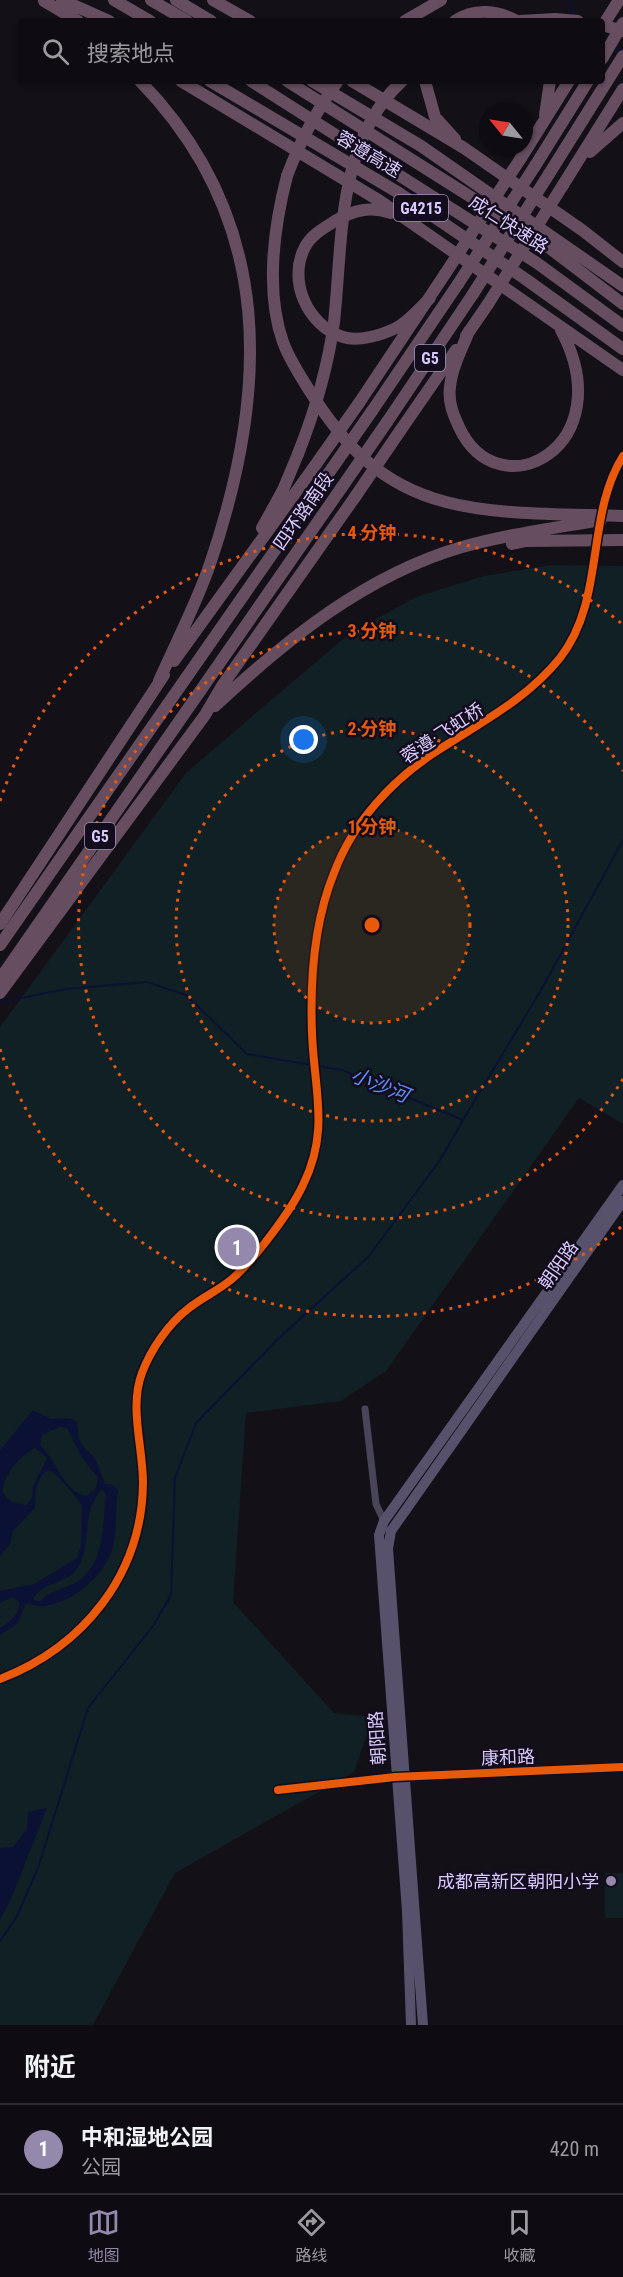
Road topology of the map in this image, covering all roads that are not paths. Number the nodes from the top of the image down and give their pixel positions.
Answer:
1 (62, 0) edge
2 (114, 0) edge
3 (151, 0) edge
4 (176, 0) edge
5 (213, 0) edge
6 (441, 0) edge
7 (619, 0) edge
8 (43, 1) edge
9 (64, 18) edge
10 (73, 18) edge
11 (102, 18) edge
12 (145, 18) edge
13 (182, 18) edge
14 (206, 18) edge
15 (245, 18) edge
16 (410, 18) edge
17 (464, 18) edge
18 (513, 18) edge
19 (605, 21) edge
20 (623, 22) edge
21 (605, 23) edge
22 (623, 31) edge
23 (605, 54) edge
24 (623, 56) edge
25 (143, 84) edge
26 (186, 84) edge
27 (215, 84) edge
28 (256, 84) edge
29 (292, 84) edge
30 (317, 84) edge
31 (336, 84) edge
32 (357, 84) edge
33 (400, 84) edge
34 (425, 84) edge
35 (550, 84) edge
36 (567, 84) edge
37 (586, 84) edge
38 (623, 89) edge
39 (544, 121) junction
40 (623, 123) edge
41 (464, 148) junction
42 (563, 185) junction
43 (402, 217) junction
44 (582, 230) junction
45 (623, 251) edge
46 (623, 262) edge
47 (623, 286) edge
48 (430, 298) junction
49 (623, 304) edge
50 (553, 320) junction
51 (623, 326) edge
52 (470, 331) junction
53 (623, 349) edge
54 (623, 370) edge
55 (623, 516) edge
56 (623, 540) edge
57 (423, 561) junction
58 (223, 591) junction
59 (172, 659) junction
60 (224, 691) junction
61 (0, 924) edge
62 (0, 945) edge
63 (8, 973) edge
64 (0, 993) edge
65 (623, 1185) edge
66 (623, 1201) edge
67 (365, 1409) dead end
68 (384, 1521) junction
69 (623, 1767) edge
70 (399, 1777) junction
71 (278, 1790) dead end
72 (411, 2025) edge
73 (423, 2025) edge

1 - 11 highway
2 - 12 highway
3 - 13 highway
4 - 14 highway
5 - 15 highway
6 - 16 highway
7 - 19 highway
8 - 9 highway
8 - 10 highway
17 - 18 highway
20 - 23 highway
21 - 22 highway, bridge
24 - 63 highway, 四环路南段 / G5, bridge
25 - 59 highway
26 - 43 highway
27 - 53 highway, 蓉遵高速 / G4215
28 - 51 highway, 成仁快速路
29 - 49 highway, 成仁快速路
30 - 47 highway, 蓉遵高速 / G4215
31 - 55 highway, bridge
32 - 41 highway
33 - 58 highway, bridge
34 - 41 highway
35 - 39 highway
36 - 39 highway
37 - 62 highway, 四环路南段 / G5, bridge
38 - 42 highway
39 - 48 highway, bridge
40 - 42 highway
41 - 44 highway
42 - 52 highway, bridge
43 - 48 highway
43 - 50 highway
44 - 45 highway
44 - 46 highway
48 - 58 highway, bridge
50 - 52 highway
50 - 54 highway
52 - 60 highway, bridge
55 - 57 highway
56 - 57 highway
57 - 60 highway
58 - 59 highway
59 - 61 highway
60 - 63 highway
63 - 64 highway
65 - 68 main road
66 - 70 main road, 朝阳路
67 - 68 street, 朝阳路
68 - 70 main road, 朝阳路
69 - 70 main road, 康和路
70 - 71 street
70 - 72 main road, 朝阳路
70 - 73 main road, 朝阳路

